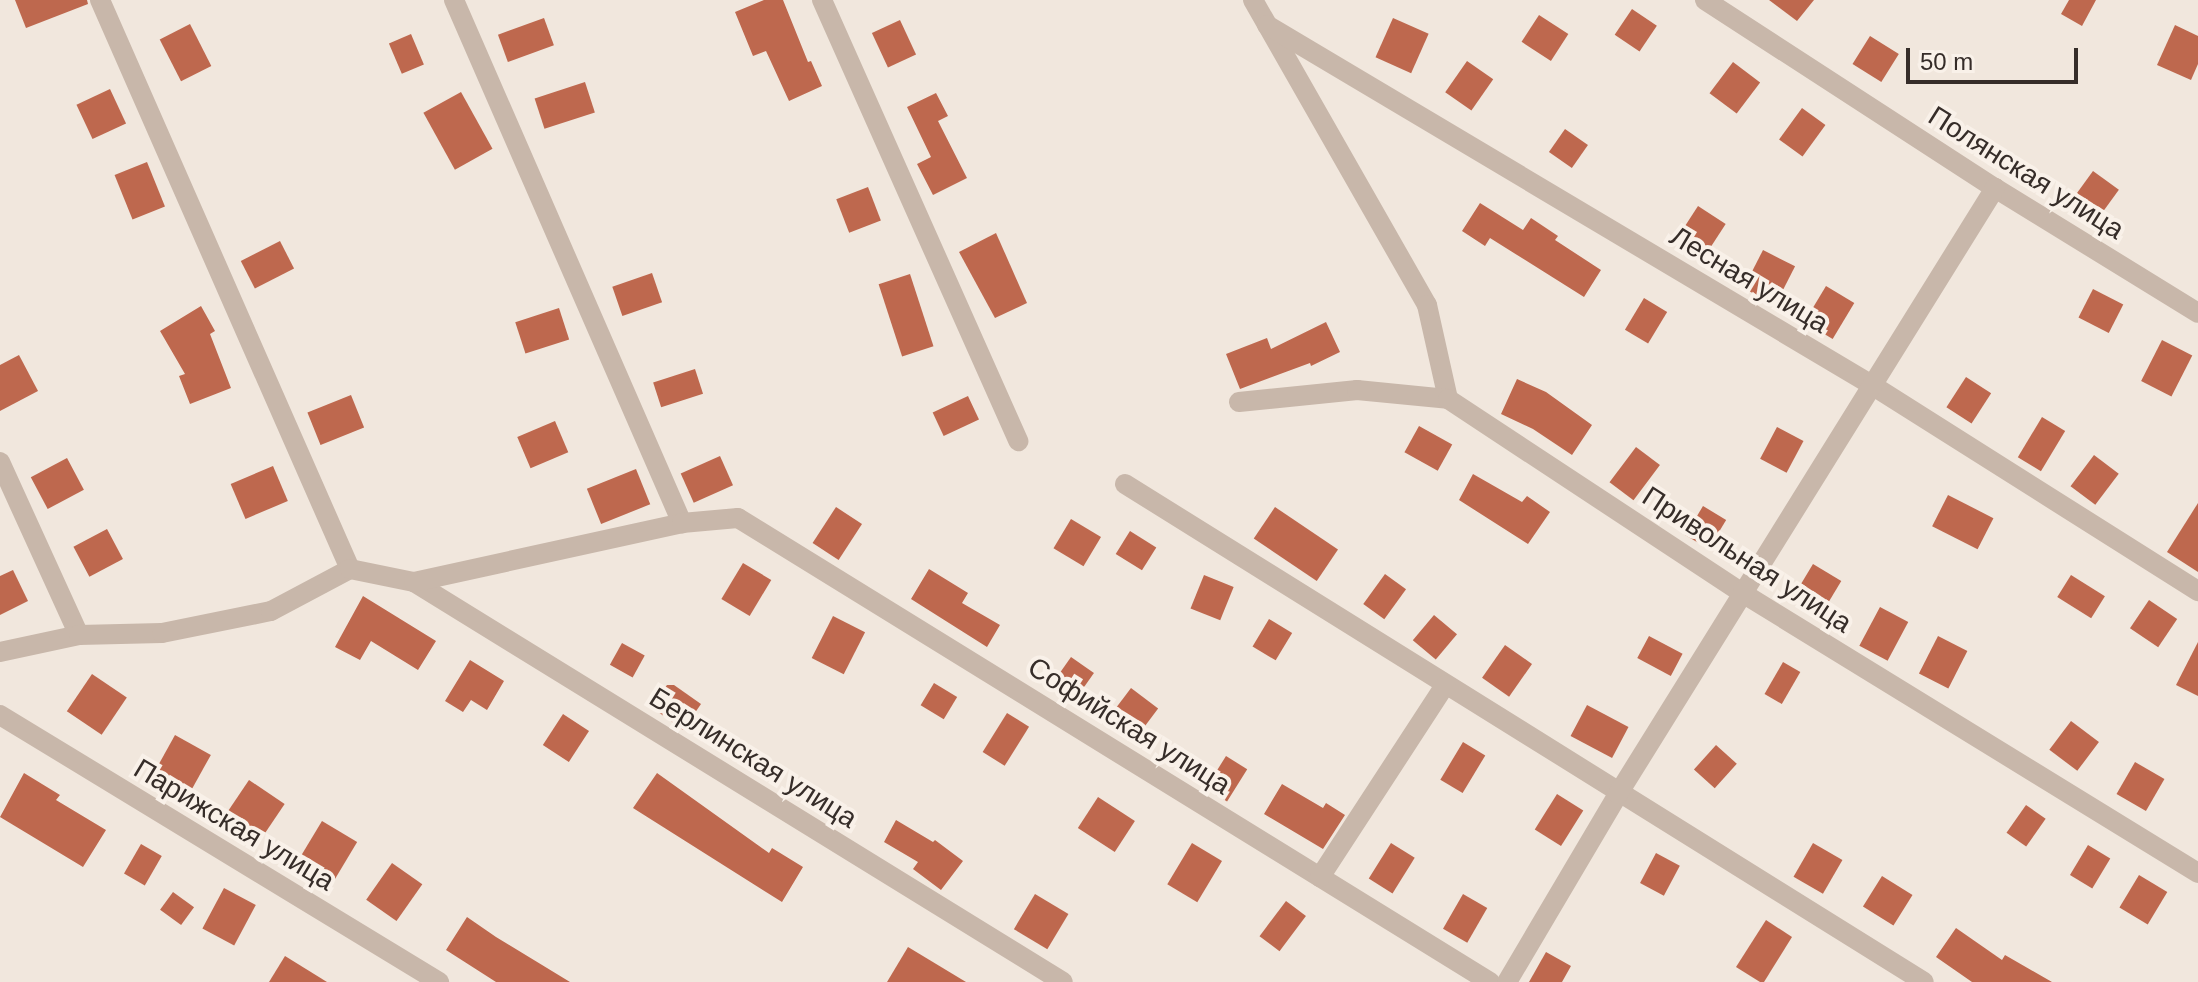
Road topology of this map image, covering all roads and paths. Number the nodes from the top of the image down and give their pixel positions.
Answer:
1 (100, 0) edge
2 (454, 0) edge
3 (822, 0) edge
4 (1253, 0) edge
5 (1705, 0) edge
6 (1267, 25) junction
7 (1995, 188) junction
8 (2198, 313) edge
9 (1875, 387) junction
10 (1448, 399) junction
11 (1239, 402) dead end
12 (1018, 441) dead end
13 (0, 462) edge
14 (1125, 484) dead end
15 (682, 523) junction
16 (350, 569) junction
17 (414, 582) junction
18 (2198, 591) edge
19 (1744, 594) junction
20 (79, 635) junction
21 (0, 652) edge
22 (1445, 685) junction
23 (0, 715) edge
24 (1618, 794) junction
25 (2198, 873) edge
26 (1320, 877) junction
27 (439, 982) edge
28 (1063, 982) edge
29 (1490, 982) edge
30 (1507, 982) edge
31 (1924, 982) edge

1 - 16 street
2 - 15 street
3 - 12 street
4 - 6 street
5 - 7 street, Полянская улица
6 - 9 street, Лесная улица
6 - 10 street
7 - 8 street, Полянская улица
7 - 9 street
9 - 18 street, Лесная улица
9 - 19 street
10 - 11 street, Привольная улица
10 - 19 street, Привольная улица
13 - 20 street
14 - 22 street
15 - 17 street
15 - 26 street, Софийская улица
16 - 17 street
16 - 20 street
17 - 28 street, Берлинская улица
19 - 24 street
19 - 25 street, Привольная улица
20 - 21 street
22 - 24 street
22 - 26 street
23 - 27 street, Парижская улица
24 - 30 street
24 - 31 street
26 - 29 street, Софийская улица

